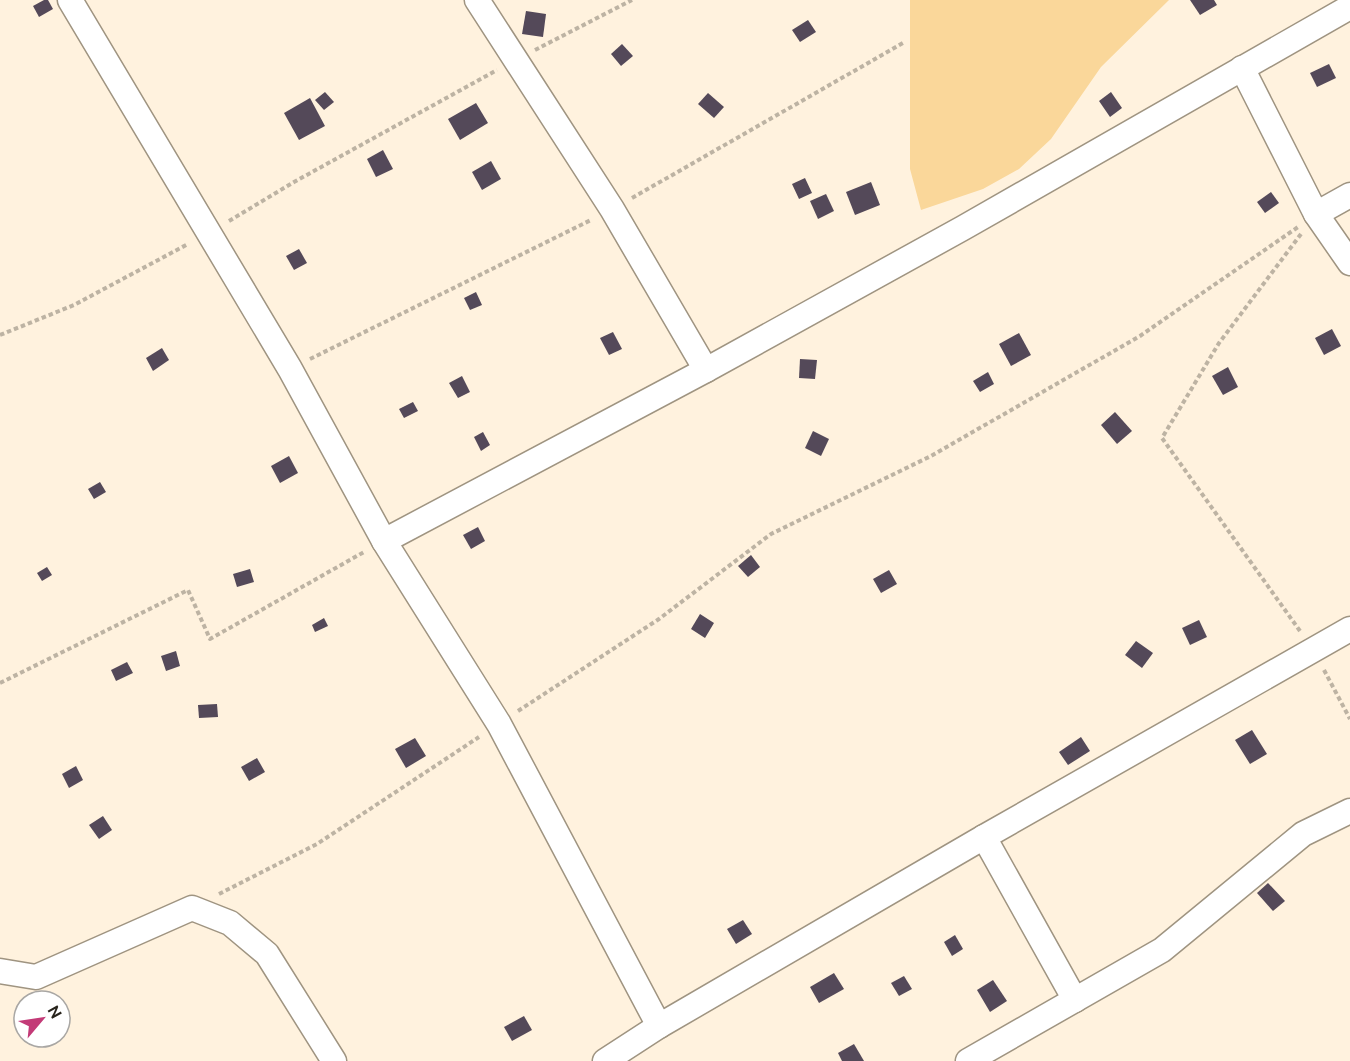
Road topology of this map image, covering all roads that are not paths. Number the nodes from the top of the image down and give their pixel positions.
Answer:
1 (70, 0) edge
2 (477, 0) edge
3 (1350, 7) edge
4 (1242, 68) junction
5 (1350, 195) edge
6 (1316, 214) junction
7 (1350, 263) edge
8 (706, 370) junction
9 (384, 541) junction
10 (1350, 628) edge
11 (1350, 811) edge
12 (984, 837) junction
13 (0, 971) edge
14 (1075, 1000) junction
15 (659, 1026) junction
16 (334, 1061) edge
17 (605, 1061) edge
18 (968, 1061) edge

1 - 9 street
2 - 8 street
3 - 4 street
4 - 6 street
4 - 8 street
5 - 6 street
6 - 7 street
8 - 9 street
9 - 15 street
10 - 12 street
11 - 14 street
12 - 14 street
12 - 15 street
13 - 16 street
14 - 18 street
15 - 17 street

